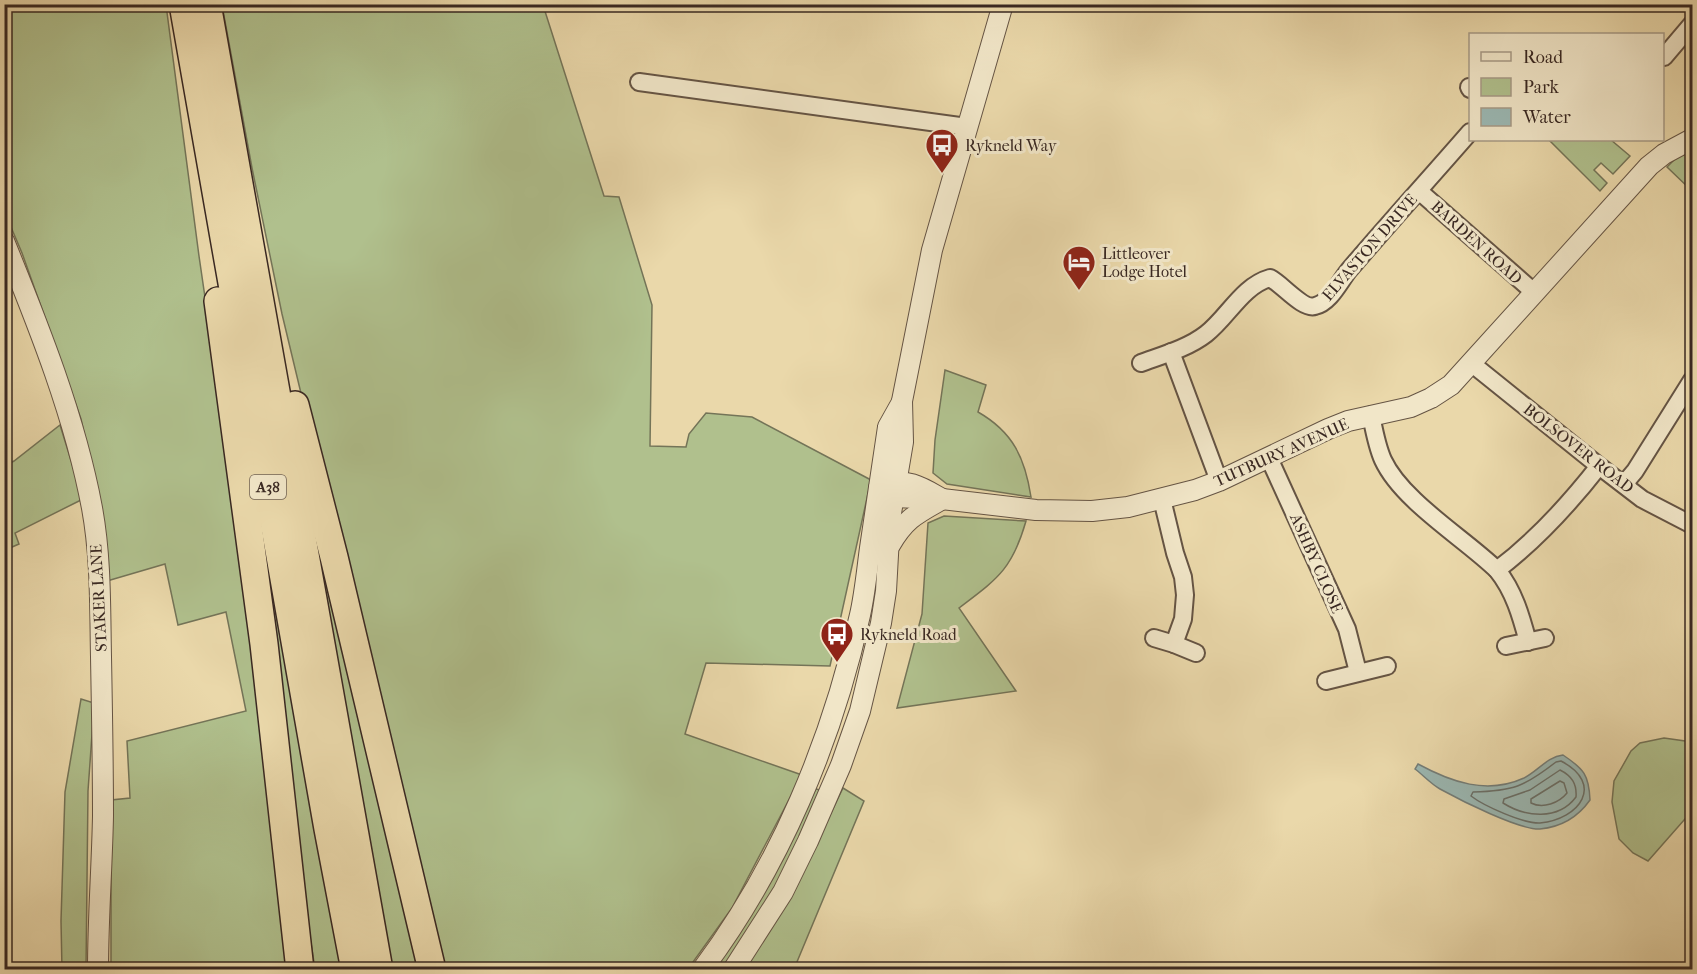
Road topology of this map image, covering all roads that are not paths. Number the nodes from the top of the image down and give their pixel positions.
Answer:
1 (207, 4) edge
2 (1003, 4) edge
3 (185, 17) edge
4 (1692, 24) edge
5 (1664, 57) edge
6 (639, 82) dead end
7 (967, 128) junction
8 (1469, 133) edge
9 (1692, 139) edge
10 (1419, 191) junction
11 (4, 241) edge
12 (251, 252) junction
13 (1535, 293) junction
14 (1171, 352) junction
15 (1141, 363) dead end
16 (1471, 363) junction
17 (1692, 380) edge
18 (1371, 415) junction
19 (1269, 458) junction
20 (1599, 466) junction
21 (1219, 481) junction
22 (1624, 484) junction
23 (890, 489) junction
24 (942, 499) junction
25 (1162, 500) junction
26 (1692, 525) edge
27 (890, 545) junction
28 (1497, 570) junction
29 (1154, 638) dead end
30 (1545, 638) dead end
31 (1528, 642) junction
32 (1174, 644) junction
33 (1506, 646) dead end
34 (1196, 653) dead end
35 (1388, 666) dead end
36 (1358, 672) junction
37 (1326, 681) dead end
38 (98, 969) edge
39 (300, 969) edge
40 (356, 969) edge
41 (379, 969) edge
42 (432, 969) edge
43 (702, 969) edge
44 (733, 969) edge

1 - 12 highway, A38
2 - 7 street
3 - 39 highway
3 - 40 highway, A38
4 - 5 street
6 - 7 street
7 - 23 street
8 - 10 street, ELVASTON DRIVE
9 - 13 street, TUTBURY AVENUE
10 - 13 street, BARDEN ROAD
10 - 14 street, ELVASTON DRIVE
11 - 38 street, STAKER LANE
12 - 41 highway, A38
12 - 42 highway
13 - 16 street, TUTBURY AVENUE
14 - 15 street, ELVASTON DRIVE
14 - 21 street
16 - 18 street, TUTBURY AVENUE
16 - 20 street, BOLSOVER ROAD
17 - 22 street
18 - 19 street, TUTBURY AVENUE
18 - 28 street
19 - 21 street, TUTBURY AVENUE
19 - 36 street, ASHBY CLOSE
20 - 22 street, BOLSOVER ROAD
20 - 28 street
21 - 25 street, TUTBURY AVENUE
22 - 26 street, BOLSOVER ROAD
23 - 24 street, TUTBURY AVENUE
23 - 27 street
23 - 43 street
24 - 25 street, TUTBURY AVENUE
24 - 27 street
25 - 32 street
27 - 44 street
28 - 31 street
29 - 32 street
30 - 31 street
31 - 33 street
32 - 34 street
35 - 36 street
36 - 37 street

